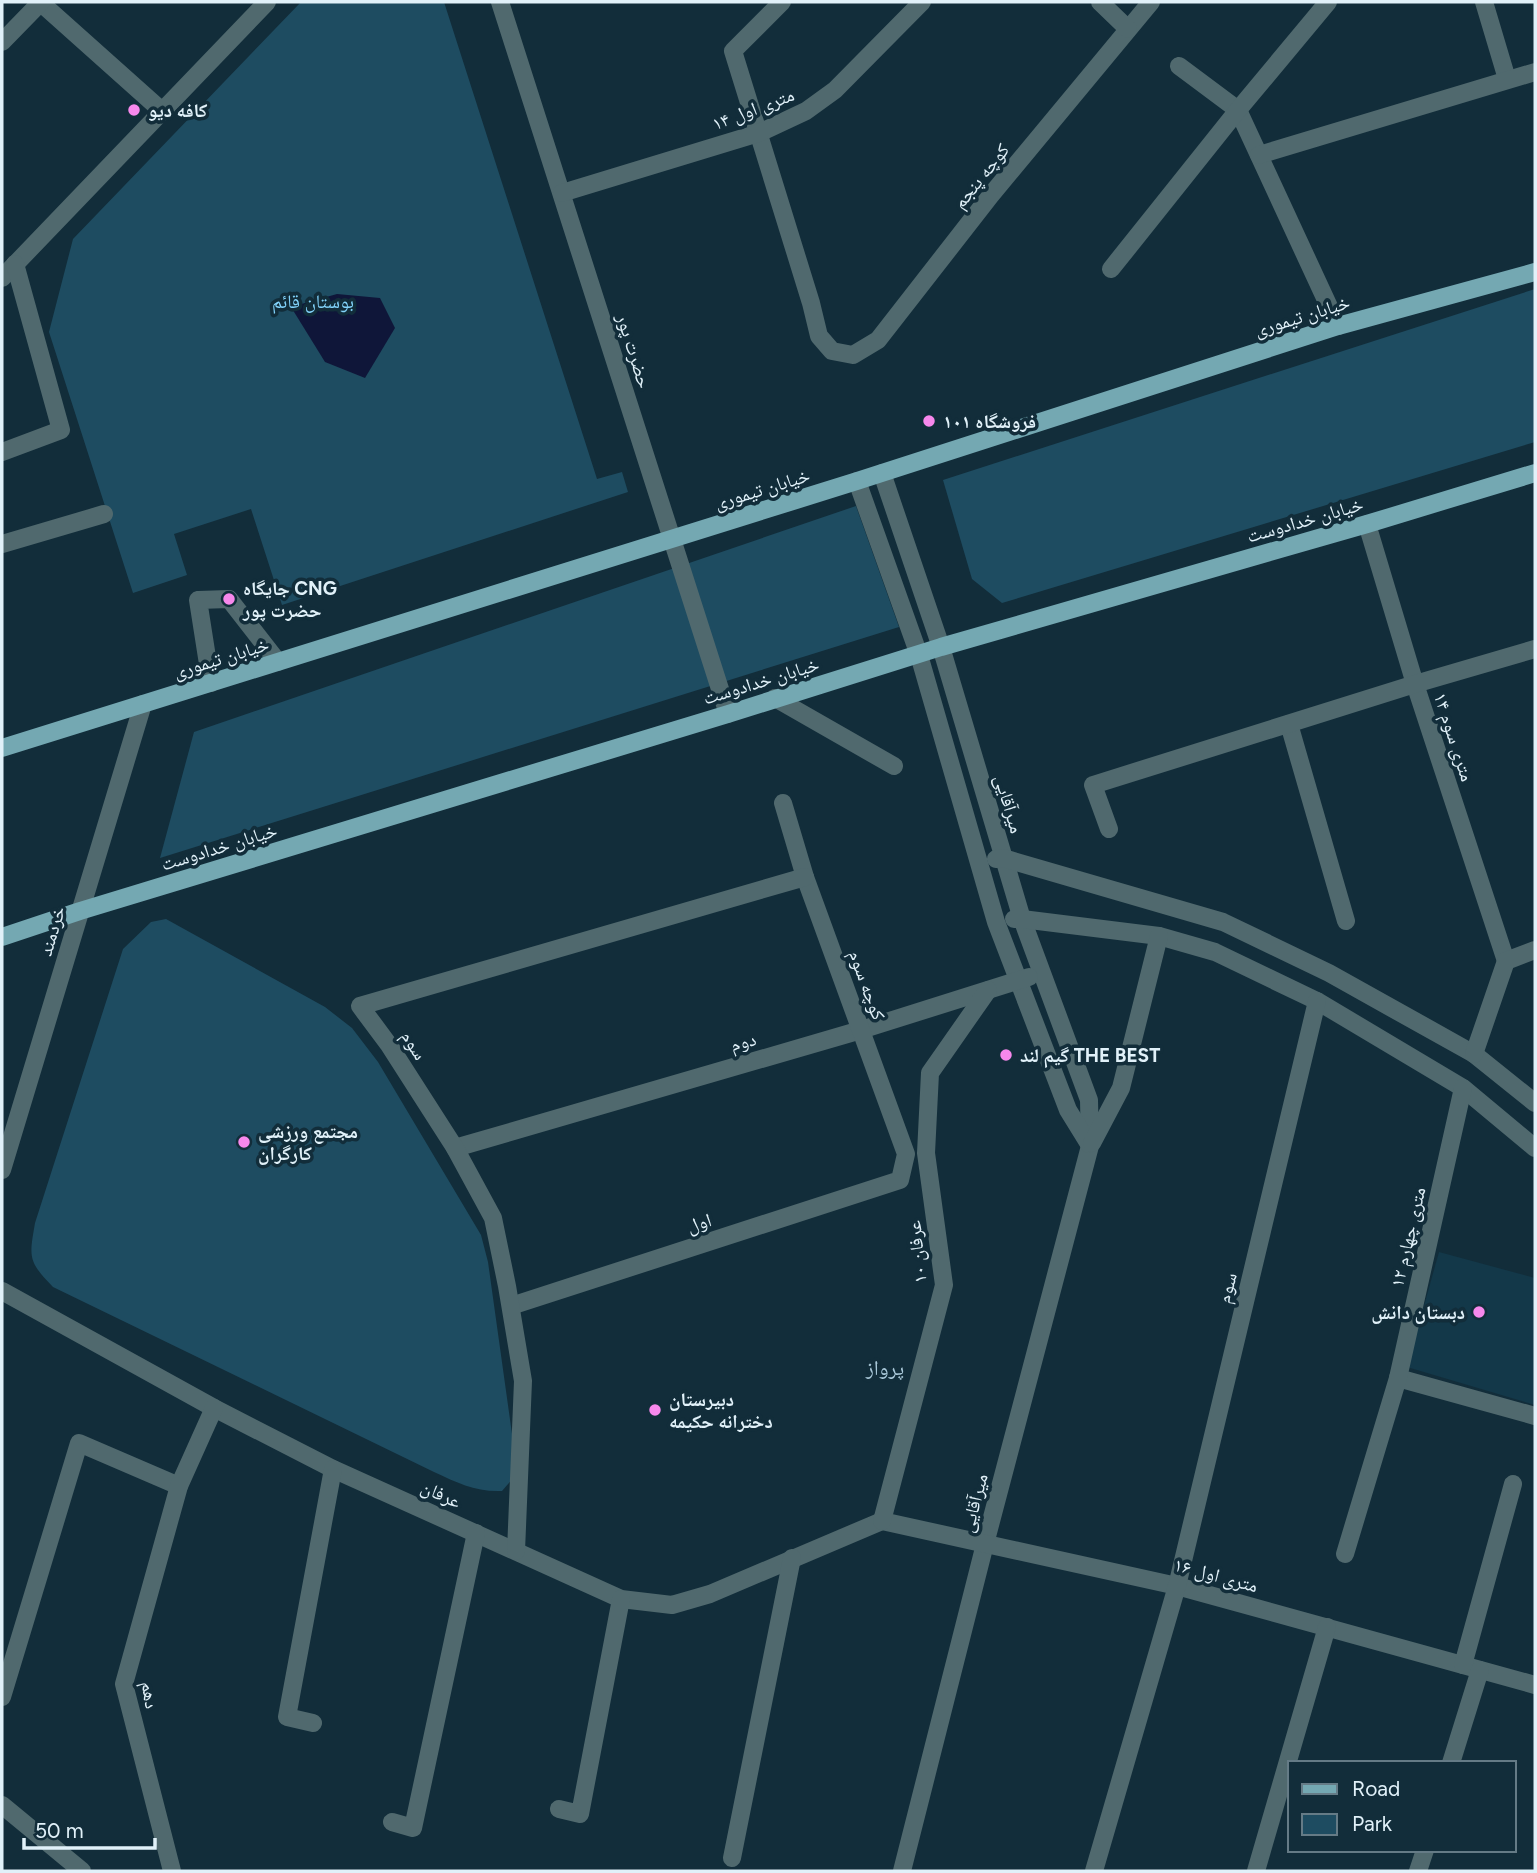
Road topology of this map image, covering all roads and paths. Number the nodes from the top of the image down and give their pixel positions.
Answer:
1 (40, 2) edge
2 (267, 2) edge
3 (500, 2) edge
4 (782, 2) edge
5 (922, 2) edge
6 (1100, 2) edge
7 (1151, 2) edge
8 (1328, 2) edge
9 (1484, 2) edge
10 (1128, 29) junction
11 (2, 42) edge
12 (1179, 66) dead end
13 (1535, 72) edge
14 (1507, 79) junction
15 (1238, 110) junction
16 (163, 111) junction
17 (759, 133) junction
18 (1259, 155) junction
19 (562, 193) junction
20 (1111, 270) dead end
21 (6, 272) edge
22 (1535, 272) edge
23 (1338, 326) junction
24 (2, 452) edge
25 (882, 473) junction
26 (1535, 473) edge
27 (857, 481) junction
28 (104, 514) dead end
29 (1367, 524) junction
30 (671, 539) junction
31 (2, 544) edge
32 (941, 647) junction
33 (1535, 649) edge
34 (919, 654) junction
35 (278, 662) junction
36 (211, 683) junction
37 (1415, 684) junction
38 (775, 698) junction
39 (143, 704) junction
40 (728, 714) junction
41 (1289, 724) junction
42 (2, 748) edge
43 (894, 766) dead end
44 (783, 803) dead end
45 (1108, 829) dead end
46 (1003, 858) junction
47 (979, 862) junction
48 (805, 877) junction
49 (80, 911) junction
50 (1022, 919) junction
51 (1346, 920) dead end
52 (996, 922) junction
53 (1159, 936) junction
54 (2, 937) edge
55 (1535, 950) edge
56 (1506, 961) junction
57 (1043, 974) junction
58 (1019, 980) junction
59 (988, 990) junction
60 (1318, 1000) junction
61 (861, 1030) junction
62 (1475, 1054) junction
63 (1463, 1088) junction
64 (1535, 1103) edge
65 (20, 1110) junction
66 (2, 1128) edge
67 (1090, 1146) junction
68 (454, 1148) junction
69 (1535, 1148) edge
70 (2, 1170) edge
71 (900, 1180) joint
72 (2, 1291) edge
73 (511, 1306) junction
74 (1398, 1378) junction
75 (214, 1408) junction
76 (1535, 1416) edge
77 (333, 1469) junction
78 (1513, 1484) dead end
79 (179, 1486) junction
80 (882, 1521) junction
81 (476, 1533) junction
82 (985, 1544) junction
83 (516, 1551) junction
84 (1345, 1554) dead end
85 (792, 1558) junction
86 (1177, 1586) junction
87 (621, 1599) junction
88 (1327, 1627) junction
89 (1471, 1667) junction
90 (1535, 1685) edge
91 (2, 1697) edge
92 (313, 1723) dead end
93 (1288, 1761) edge
94 (1288, 1761) edge
95 (1451, 1761) edge
96 (2, 1805) edge
97 (559, 1810) dead end
98 (391, 1822) dead end
99 (1424, 1852) edge
100 (732, 1858) dead end
101 (82, 1871) edge
102 (172, 1871) edge
103 (902, 1871) edge
104 (1094, 1871) edge
105 (1256, 1871) edge
106 (1418, 1871) edge

1 - 11 street
1 - 16 street
2 - 16 street
3 - 19 street, حضرت پور
4 - 17 street
5 - 17 street, ۱۴ متری اول
6 - 10 street
7 - 10 street, کوچه پنجم
8 - 15 street
9 - 14 street
10 - 17 street, کوچه پنجم
12 - 15 street
13 - 14 street
14 - 18 street
15 - 18 street
15 - 20 street
16 - 21 street
17 - 19 street, ۱۴ متری اول
18 - 23 street
19 - 30 street, حضرت پور
21 - 24 street
22 - 23 main road, خیابان تیموری
23 - 25 main road, خیابان تیموری
25 - 27 main road, خیابان تیموری
25 - 32 street, میرآقایی
26 - 29 main road, خیابان خدادوست
27 - 30 main road, خیابان تیموری
27 - 34 street
28 - 31 street
29 - 32 main road, خیابان خدادوست
29 - 37 street, ۱۴ متری سوم
30 - 35 main road, خیابان تیموری
30 - 40 street, حضرت پور
32 - 34 main road, خیابان خدادوست
32 - 46 street, میرآقایی
33 - 37 street
34 - 38 main road, خیابان خدادوست
34 - 47 street
35 - 36 main road, خیابان تیموری
35 - 36 street
36 - 39 main road, خیابان تیموری
37 - 41 street
37 - 56 street, ۱۴ متری سوم
38 - 40 main road, خیابان خدادوست
38 - 43 street
39 - 42 main road, خیابان تیموری
39 - 49 street, خردمند
40 - 49 main road, خیابان خدادوست
41 - 45 street
41 - 51 street
44 - 48 street, کوچه سوم
46 - 47 street
46 - 50 street, میرآقایی
46 - 62 street
47 - 52 street
48 - 61 street, کوچه سوم
48 - 68 street, سوم
49 - 54 main road, خیابان خدادوست
49 - 65 street, خردمند
50 - 52 street
50 - 53 street
50 - 57 street, میرآقایی
52 - 58 street
53 - 60 street
53 - 67 street
55 - 56 street
56 - 62 street
57 - 58 street, دوم
57 - 67 street, میرآقایی
58 - 59 street, دوم
58 - 67 street
59 - 61 street, دوم
59 - 80 street, عرفان ۱۰
60 - 63 street
60 - 86 street, سوم
61 - 68 street, دوم
61 - 71 street, کوچه سوم
62 - 64 street
63 - 69 street
63 - 74 street, ۱۲ متری چهارم
65 - 66 street
65 - 70 street, خردمند
67 - 82 street, میرآقایی
68 - 73 street, سوم
71 - 73 street, اول
72 - 75 street, عرفان
73 - 83 street, سوم
74 - 76 street
74 - 84 street, ۱۲ متری چهارم
75 - 77 street, عرفان
75 - 79 street, دهم
77 - 81 street, عرفان
77 - 92 street
78 - 89 street
79 - 91 street
79 - 102 street, دهم
80 - 82 street, ۱۶ متری اول
80 - 85 street, عرفان
81 - 83 street, عرفان
81 - 98 street
82 - 86 street, ۱۶ متری اول
82 - 103 street, میرآقایی
83 - 87 street, عرفان
85 - 87 street, عرفان
85 - 100 street
86 - 88 street, ۱۶ متری اول
86 - 104 street, سوم
87 - 97 street
88 - 89 street, ۱۶ متری اول
88 - 94 street
89 - 90 street, ۱۶ متری اول
89 - 95 street
93 - 105 street
96 - 101 street
99 - 106 street

